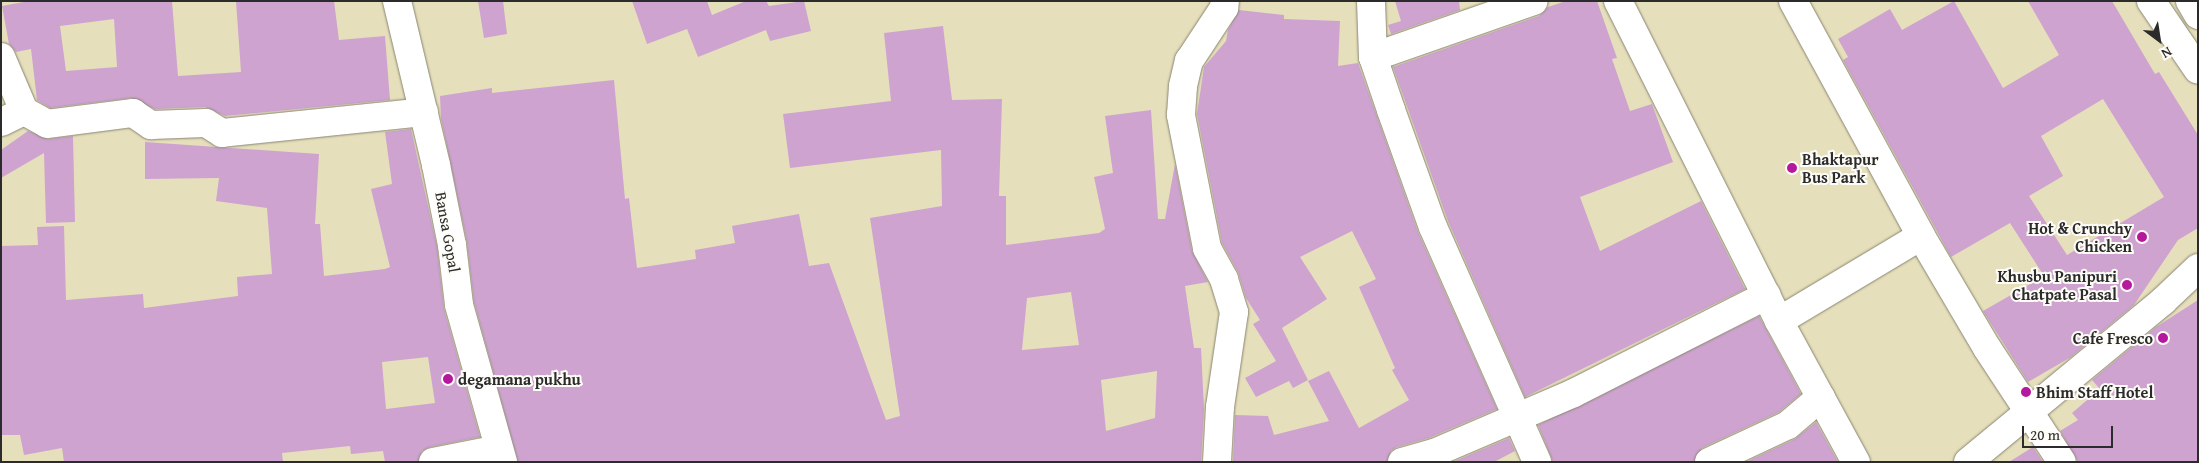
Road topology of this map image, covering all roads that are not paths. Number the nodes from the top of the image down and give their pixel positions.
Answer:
1 (397, 1) edge
2 (1225, 1) edge
3 (1371, 1) edge
4 (1534, 1) edge
5 (1618, 1) edge
6 (1793, 1) edge
7 (2151, 1) edge
8 (2190, 1) edge
9 (2198, 15) edge
10 (1, 57) edge
11 (1373, 57) junction
12 (2198, 70) edge
13 (424, 112) junction
14 (13, 116) edge
15 (1921, 236) junction
16 (2198, 268) edge
17 (1767, 295) junction
18 (1779, 321) junction
19 (1822, 396) junction
20 (2029, 414) junction
21 (1516, 418) junction
22 (501, 455) edge
23 (433, 462) edge
24 (1217, 462) edge
25 (1402, 462) edge
26 (1537, 462) edge
27 (1708, 462) edge
28 (1856, 462) edge
29 (1968, 462) edge
30 (2062, 462) edge

1 - 13 street, Bansa Gopal
2 - 24 street
3 - 11 street
4 - 11 street
5 - 17 street
6 - 15 street
7 - 12 street
8 - 9 street
10 - 14 street
11 - 21 street
13 - 14 street
13 - 22 street, Bansa Gopal
15 - 18 street
15 - 20 street
16 - 20 street
17 - 18 street
17 - 21 street
18 - 19 street
19 - 27 street
19 - 28 street
20 - 29 street
20 - 30 street
21 - 25 street
21 - 26 street
22 - 23 street

